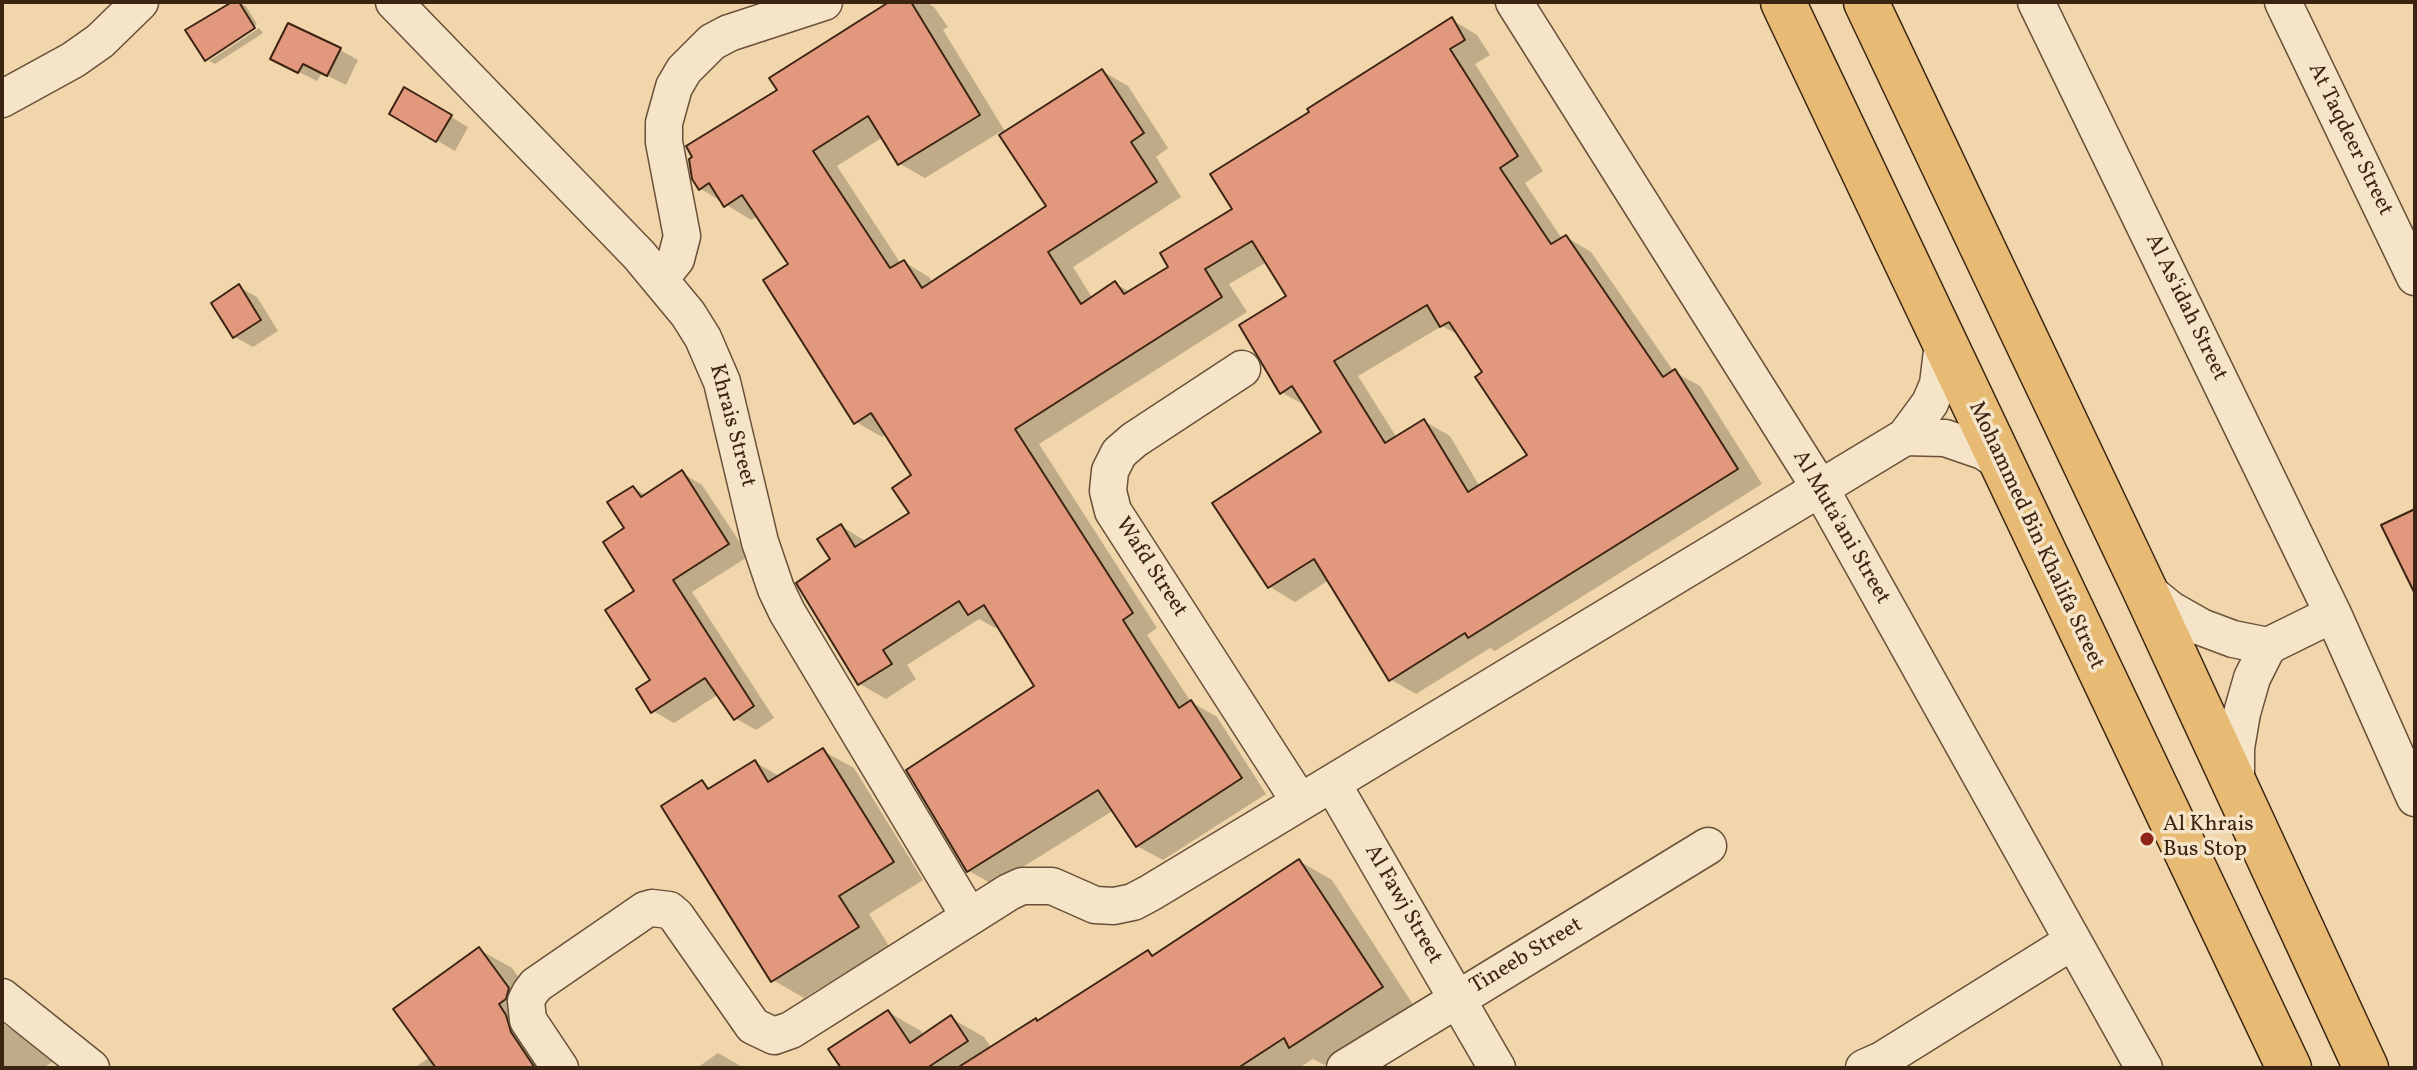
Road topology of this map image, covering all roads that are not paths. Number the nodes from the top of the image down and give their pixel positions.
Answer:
1 (140, 2) edge
2 (394, 2) edge
3 (824, 2) edge
4 (1514, 2) edge
5 (1783, 2) edge
6 (1866, 2) edge
7 (2036, 2) edge
8 (2283, 2) edge
9 (2, 99) edge
10 (2415, 277) edge
11 (660, 279) junction
12 (1943, 343) junction
13 (1242, 369) dead end
14 (1905, 437) junction
15 (2000, 462) junction
16 (1820, 488) junction
17 (2144, 588) junction
18 (2333, 614) junction
19 (2268, 646) junction
20 (1332, 783) junction
21 (2236, 784) junction
22 (2415, 798) edge
23 (1300, 802) junction
24 (1708, 846) dead end
25 (969, 916) junction
26 (2073, 941) junction
27 (2, 997) edge
28 (1457, 999) junction
29 (91, 1068) edge
30 (560, 1068) edge
31 (1345, 1068) edge
32 (1497, 1068) edge
33 (1864, 1068) edge
34 (2144, 1068) edge
35 (2289, 1068) edge
36 (2366, 1068) edge

1 - 9 street
2 - 11 street, Khrais Street
3 - 11 street
4 - 16 street, Al Muta'ani Street
5 - 12 highway, Mohammed Bin Khalifa Street
6 - 17 highway
7 - 18 street, Al As'idah Street
8 - 10 street, At Taqdeer Street
11 - 25 street, Khrais Street
12 - 14 street
12 - 15 highway, Mohammed Bin Khalifa Street
13 - 23 street, Wafd Street
14 - 15 street
14 - 16 street
15 - 35 highway, Mohammed Bin Khalifa Street
16 - 20 street
16 - 26 street, Al Muta'ani Street
17 - 19 street
17 - 21 highway
18 - 19 street
18 - 22 street, Al As'idah Street
19 - 21 street
20 - 23 street
20 - 28 street, Al Fawj Street
21 - 36 highway
23 - 25 street
24 - 28 street, Tineeb Street
25 - 30 street
26 - 33 street
26 - 34 street, Al Muta'ani Street
27 - 29 street
28 - 31 street, Tineeb Street
28 - 32 street, Al Fawj Street

